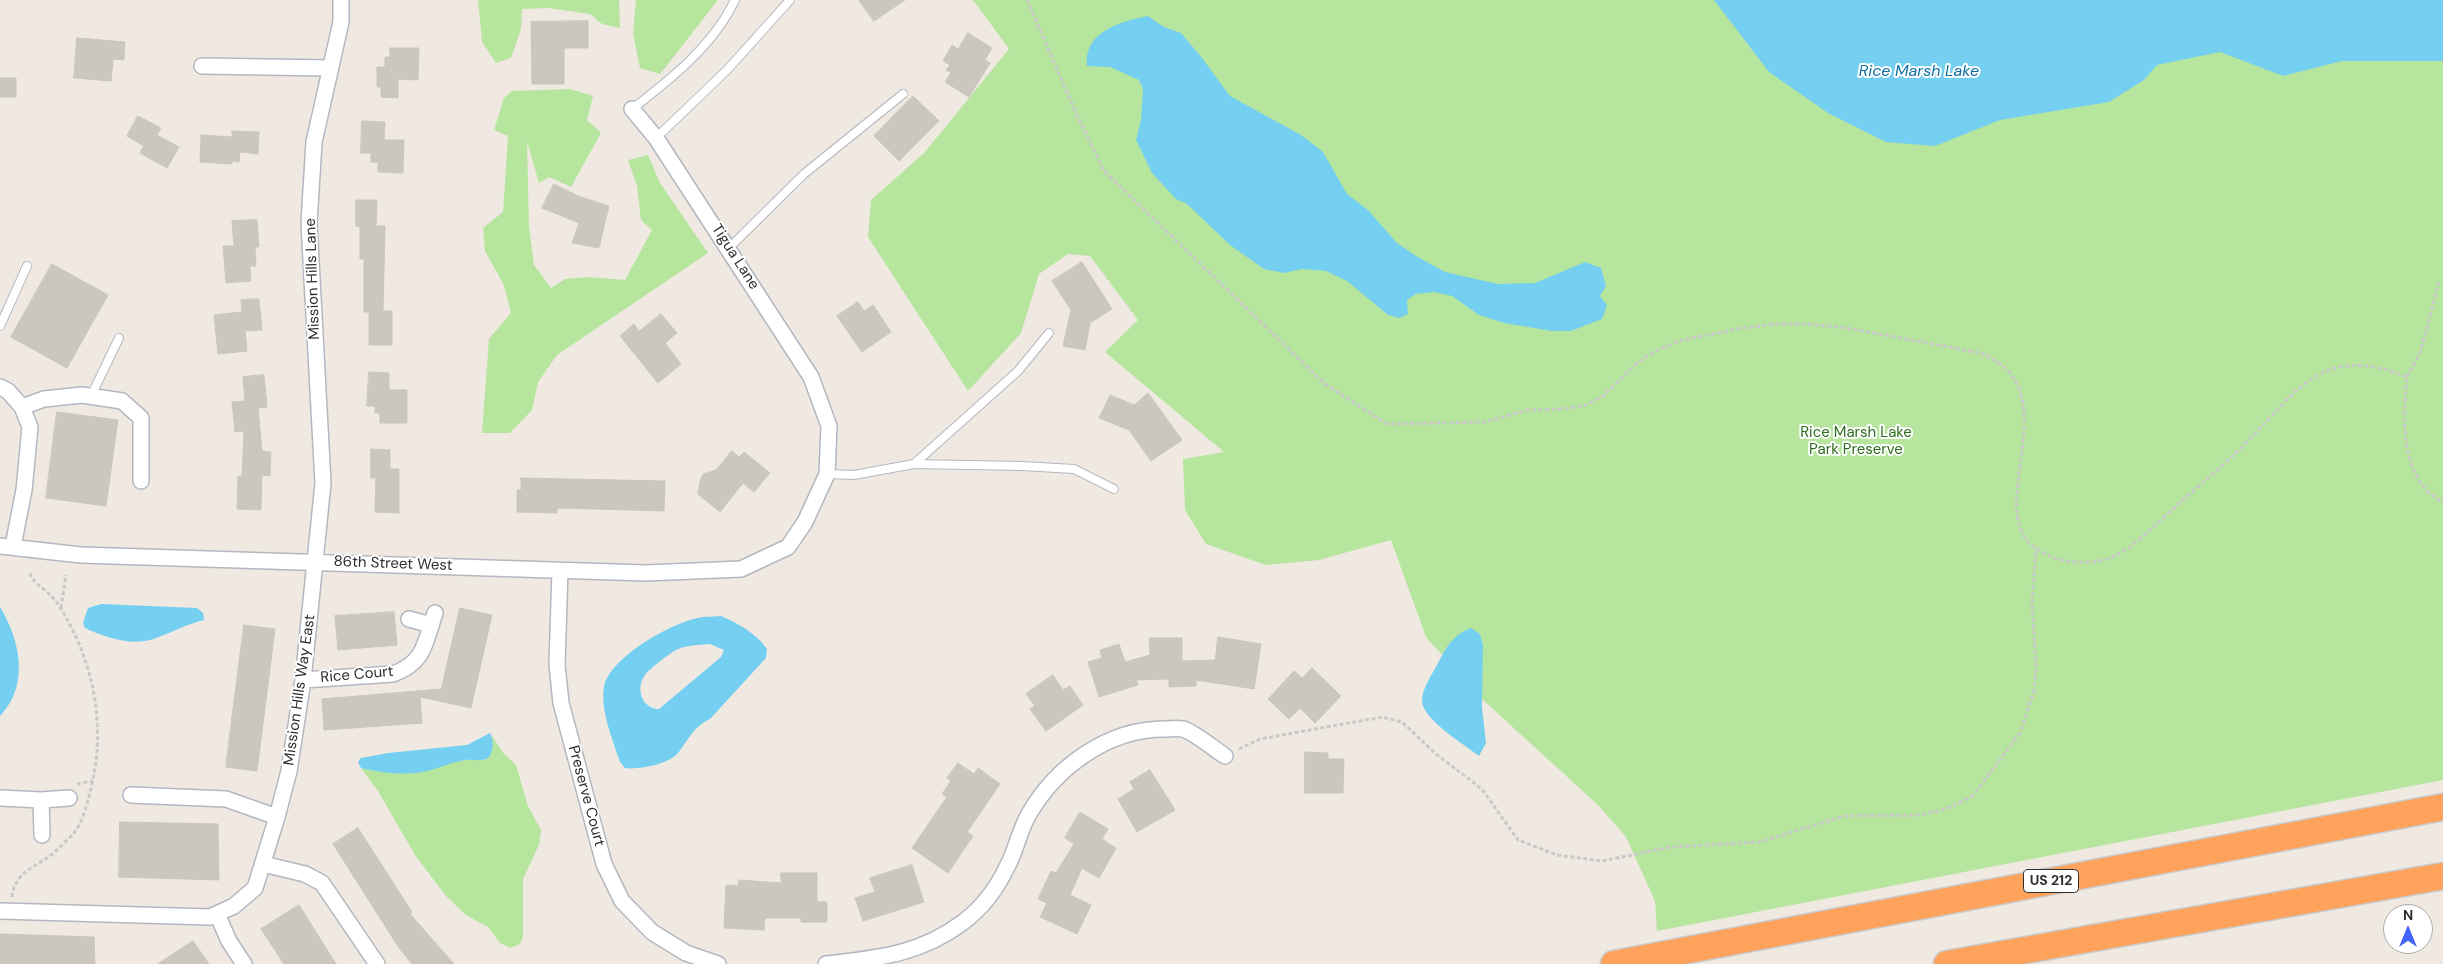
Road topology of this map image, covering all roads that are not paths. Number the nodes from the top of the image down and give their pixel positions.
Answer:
1 (341, 0) edge
2 (734, 0) edge
3 (790, 0) edge
4 (202, 66) dead end
5 (330, 68) junction
6 (904, 94) dead end
7 (632, 109) joint
8 (656, 138) junction
9 (729, 248) junction
10 (27, 266) dead end
11 (0, 326) edge
12 (1049, 333) dead end
13 (119, 338) dead end
14 (0, 387) edge
15 (91, 396) junction
16 (22, 407) junction
17 (914, 464) junction
18 (827, 474) junction
19 (141, 481) dead end
20 (1114, 489) dead end
21 (7, 546) edge
22 (781, 550) joint
23 (316, 562) junction
24 (560, 570) junction
25 (409, 619) dead end
26 (303, 680) junction
27 (1224, 756) road end
28 (131, 795) dead end
29 (0, 798) edge
30 (69, 798) dead end
31 (41, 800) junction
32 (2443, 807) edge
33 (278, 817) junction
34 (42, 835) dead end
35 (263, 864) junction
36 (2443, 876) edge
37 (6, 912) edge
38 (217, 914) junction
39 (244, 964) edge
40 (377, 964) edge
41 (718, 964) edge
42 (826, 964) edge
43 (1614, 964) edge
44 (1947, 964) edge

1 - 5 street, Mission Hills Lane
2 - 7 lane, Tigua Lane
3 - 8 lane
4 - 5 street
5 - 23 street, Mission Hills Lane
6 - 9 lane
7 - 8 street, Tigua Lane
8 - 9 street, Tigua Lane
9 - 18 street, Tigua Lane
10 - 11 lane
12 - 17 lane
13 - 15 lane
14 - 16 street
15 - 16 street
15 - 19 street
16 - 21 street
17 - 18 lane
17 - 20 lane
18 - 22 street, Tigua Lane
21 - 23 street, 86th Street West
22 - 24 street, 86th Street West
23 - 24 street, 86th Street West
23 - 26 street, Mission Hills Way East
24 - 41 street, Preserve Court
25 - 26 street, Rice Court
26 - 33 street, Mission Hills Way East
27 - 42 street
28 - 33 street
29 - 31 street
30 - 31 street
31 - 34 street
32 - 43 highway, US 212
33 - 35 street, Mission Hills Way East
35 - 38 street, Mission Hills Way East
35 - 40 street
36 - 44 highway
37 - 38 street, Mission Hills Way East
38 - 39 street

